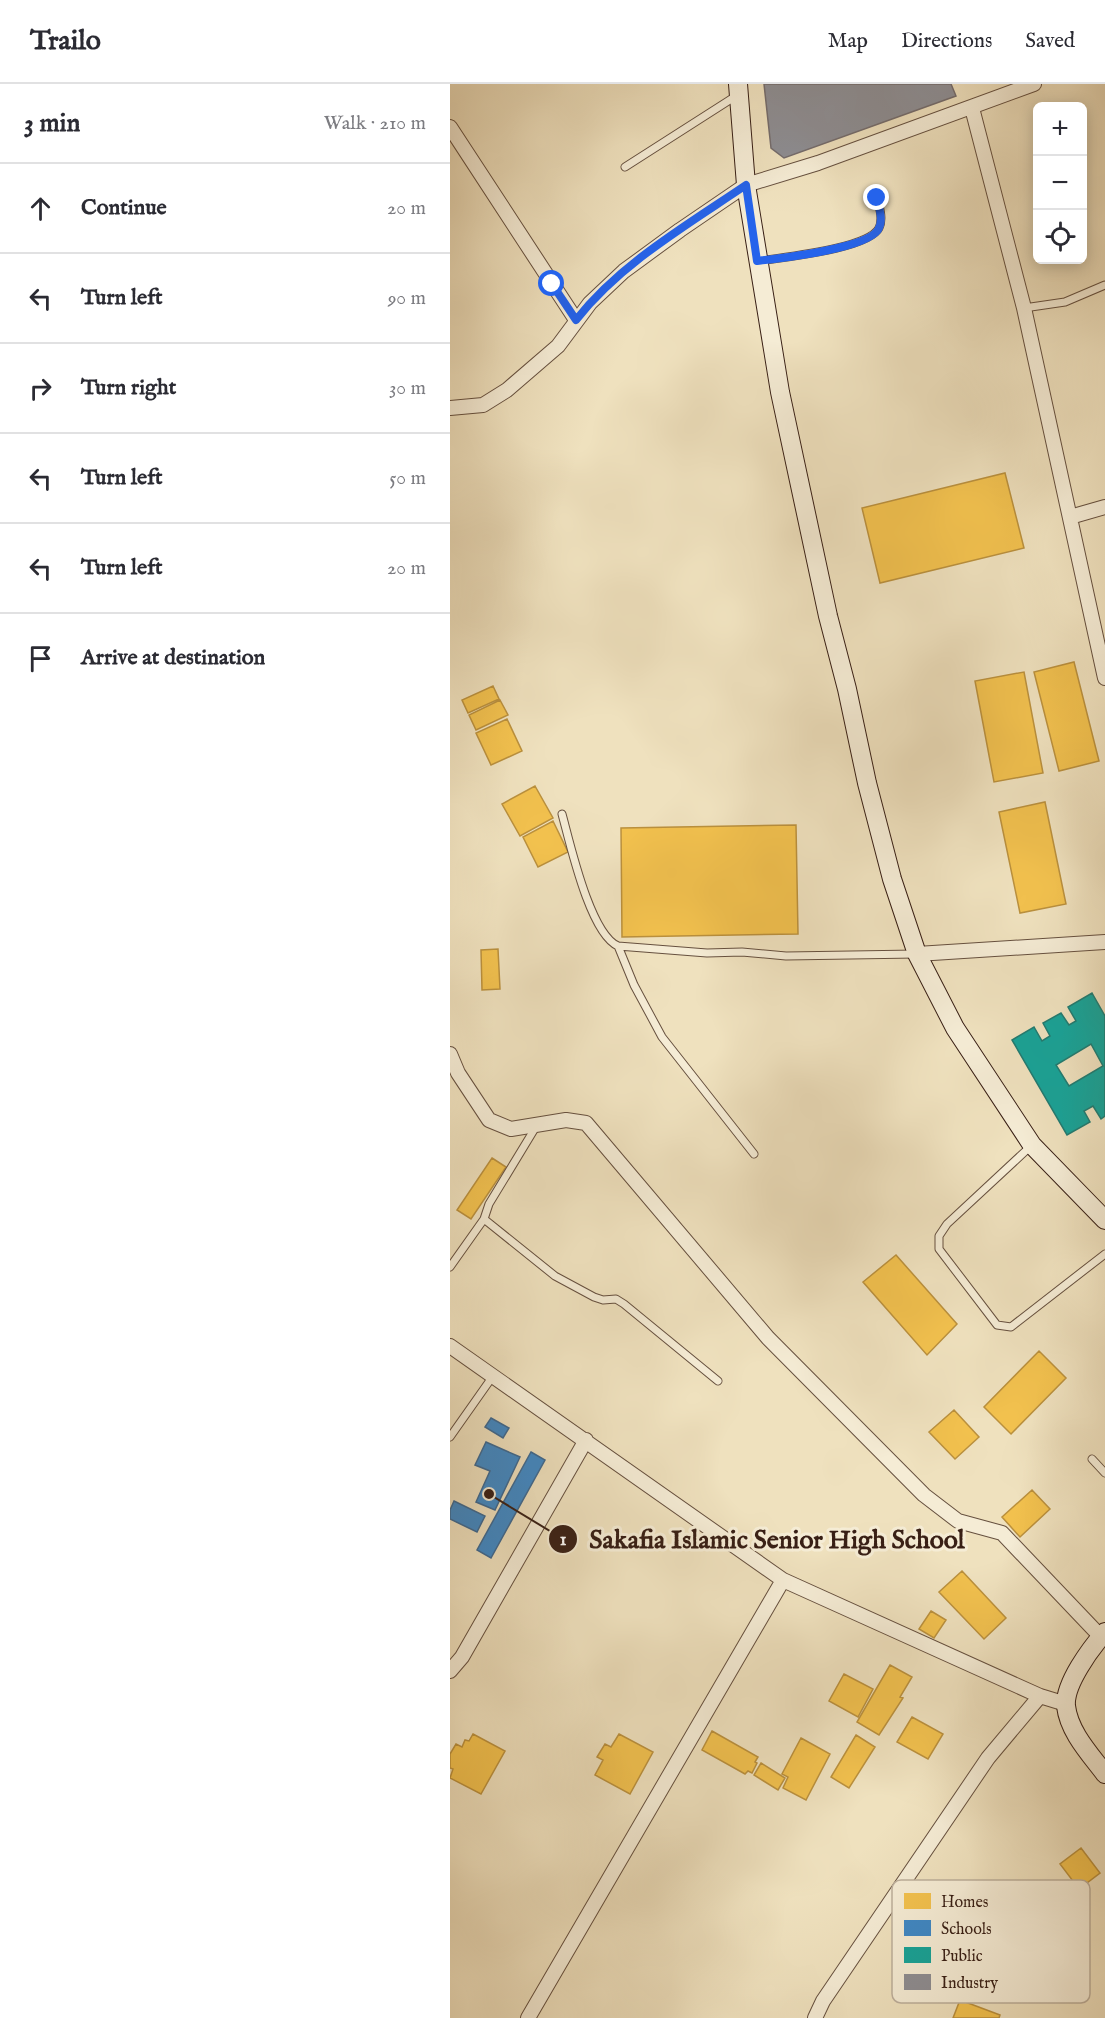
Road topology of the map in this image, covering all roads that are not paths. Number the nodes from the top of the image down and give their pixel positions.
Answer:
1 (1034, 84) edge
2 (738, 89) edge
3 (972, 108) junction
4 (450, 127) edge
5 (625, 167) dead end
6 (746, 185) junction
7 (876, 192) dead end
8 (757, 261) junction
9 (1105, 285) edge
10 (1024, 308) junction
11 (576, 320) junction
12 (450, 408) edge
13 (1105, 507) edge
14 (1070, 517) junction
15 (1105, 678) edge
16 (562, 814) dead end
17 (1105, 942) edge
18 (618, 946) junction
19 (917, 954) junction
20 (450, 1054) edge
21 (537, 1125) junction
22 (1032, 1145) junction
23 (754, 1154) dead end
24 (484, 1219) junction
25 (1105, 1220) edge
26 (1105, 1254) edge
27 (450, 1267) edge
28 (450, 1346) edge
29 (493, 1376) junction
30 (717, 1381) dead end
31 (450, 1437) edge
32 (586, 1440) junction
33 (1092, 1459) dead end
34 (1105, 1473) edge
35 (783, 1580) junction
36 (1103, 1635) edge
37 (450, 1671) edge
38 (1040, 1696) junction
39 (1066, 1704) junction
40 (1105, 1774) edge
41 (905, 1880) edge
42 (892, 1899) edge
43 (528, 2018) edge
44 (815, 2018) edge

1 - 3 street
2 - 5 lane
2 - 6 street
3 - 6 street
3 - 10 street
4 - 11 street
6 - 8 street
6 - 11 street
7 - 8 lane
8 - 19 street
9 - 10 lane
10 - 14 street
11 - 12 street
13 - 14 street
14 - 15 street
16 - 18 lane
17 - 19 street
18 - 19 lane
18 - 23 lane
19 - 22 street
20 - 21 street
21 - 24 lane
21 - 36 street
22 - 25 street
22 - 26 lane
24 - 27 lane
24 - 30 lane
28 - 29 street
29 - 31 lane
29 - 32 street
32 - 35 street
32 - 37 street
33 - 34 lane
35 - 38 street
35 - 43 street
36 - 39 street
38 - 39 street
38 - 41 street
39 - 40 street
42 - 44 street

